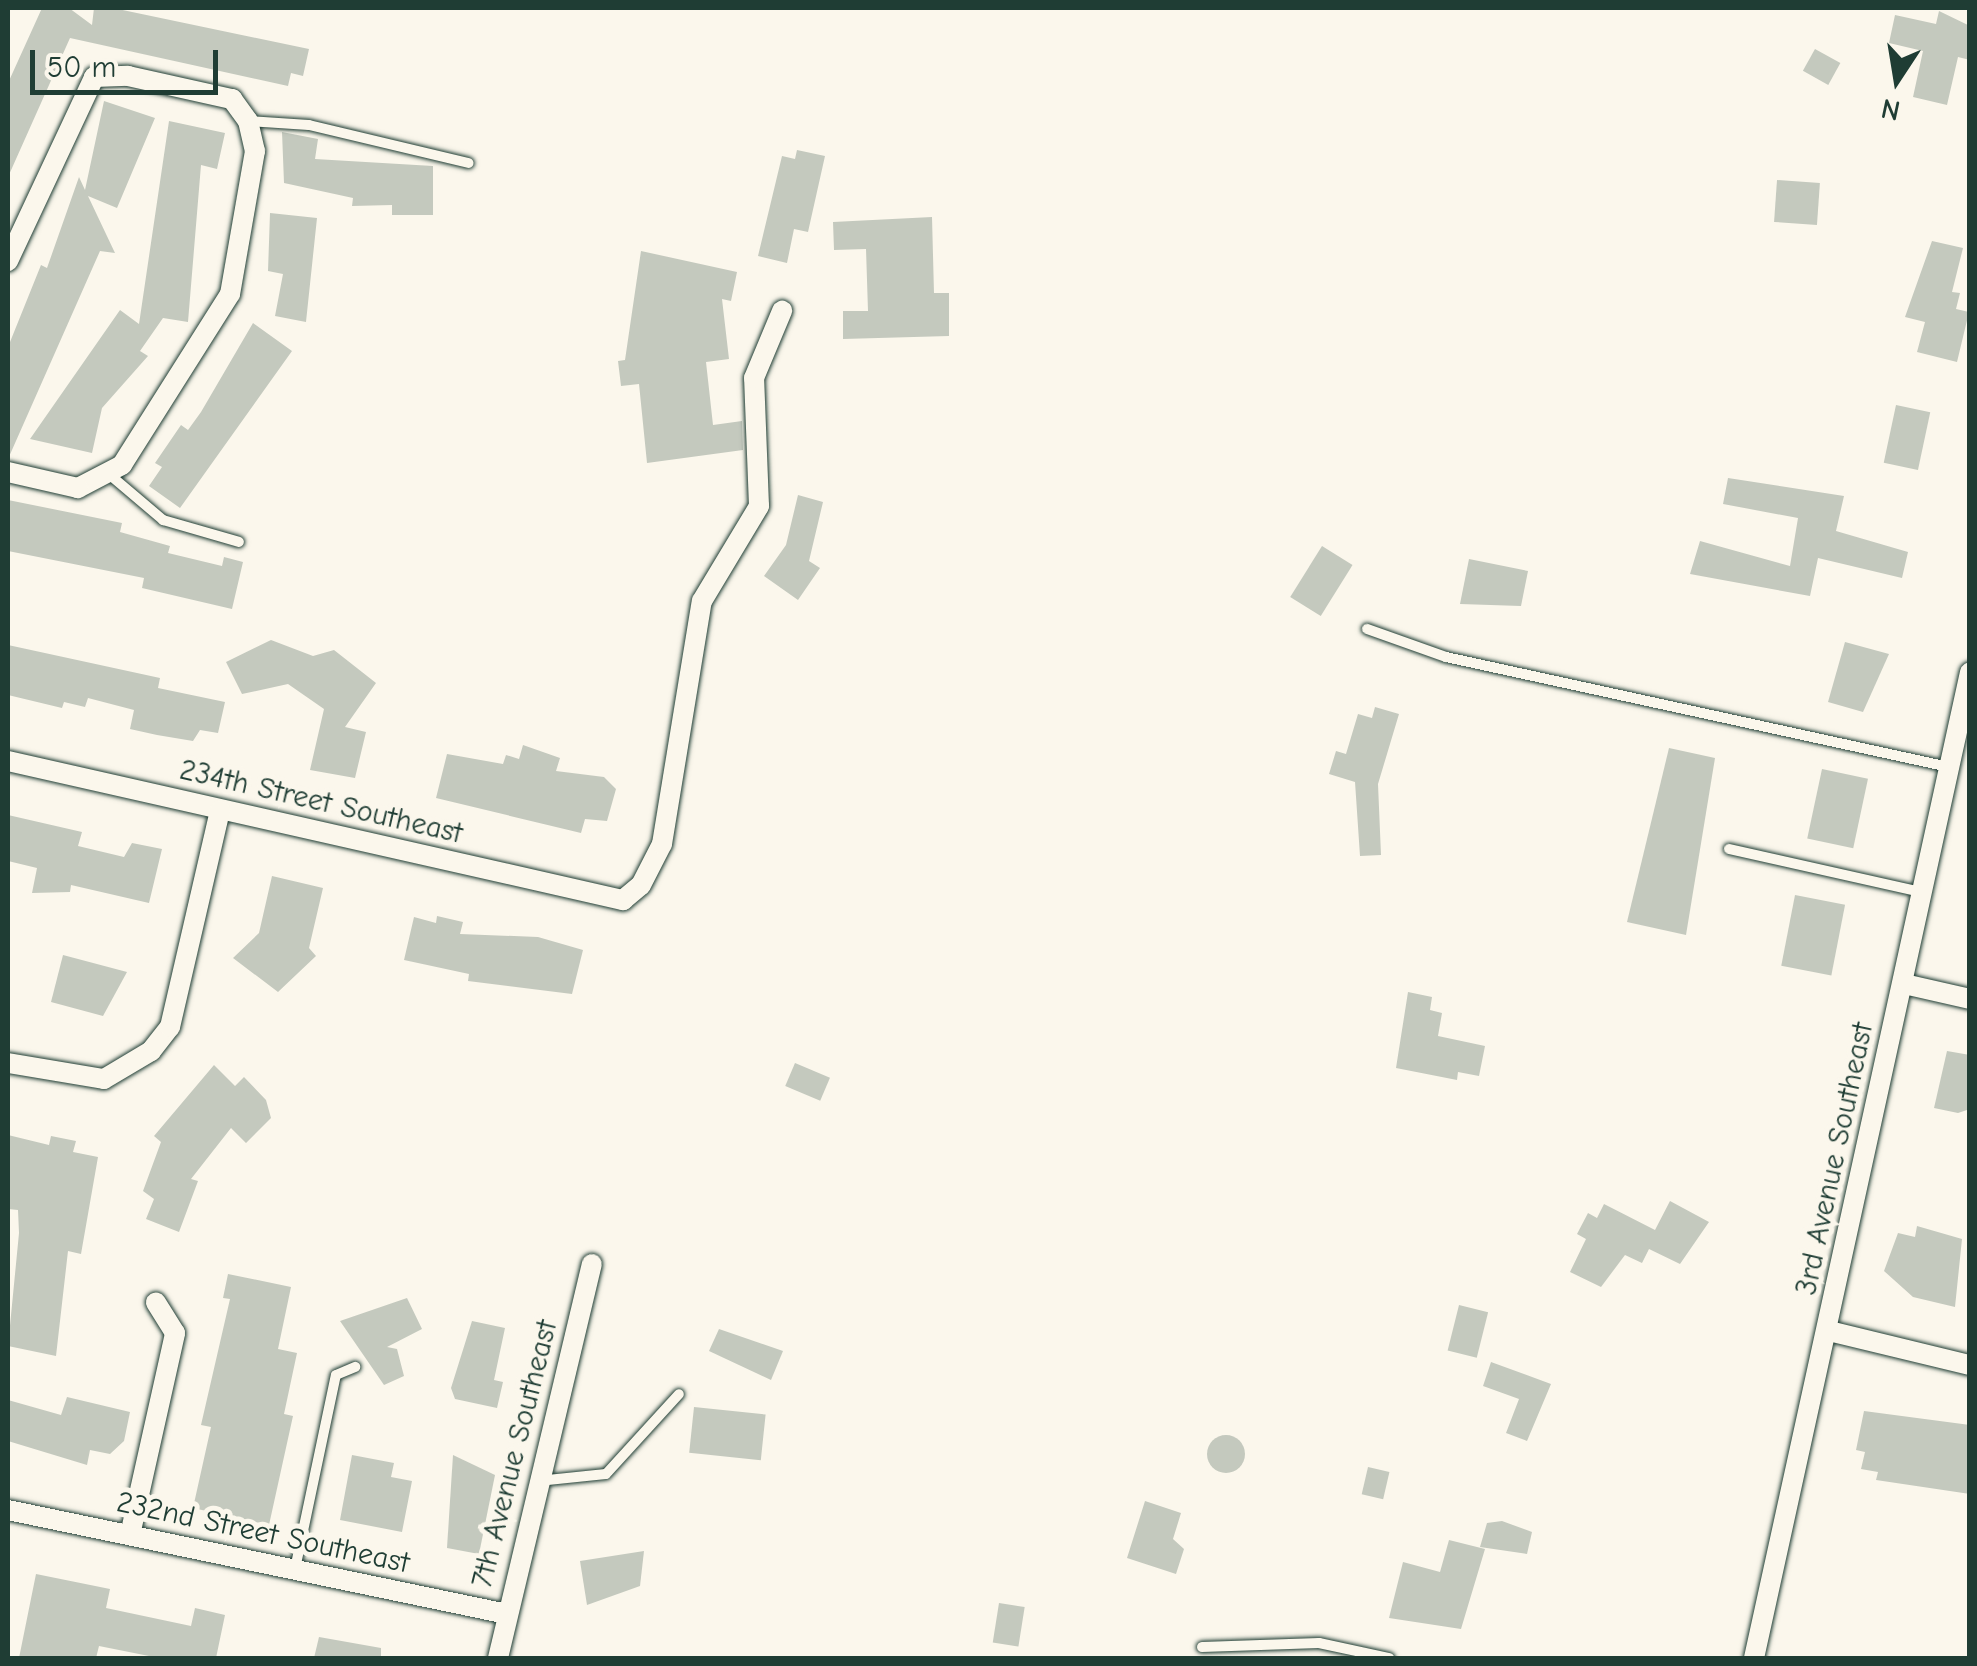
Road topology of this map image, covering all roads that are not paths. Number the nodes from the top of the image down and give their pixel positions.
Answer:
1 (248, 121) junction
2 (469, 162) dead end
3 (16, 214) edge
4 (8, 261) edge
5 (782, 311) dead end
6 (8, 472) edge
7 (106, 479) junction
8 (239, 542) dead end
9 (1367, 629) dead end
10 (1970, 672) edge
11 (8, 761) edge
12 (1950, 767) junction
13 (220, 811) junction
14 (1729, 848) dead end
15 (1923, 892) junction
16 (1904, 984) junction
17 (1970, 999) edge
18 (8, 1063) edge
19 (592, 1264) dead end
20 (156, 1302) dead end
21 (1829, 1331) junction
22 (1970, 1365) edge
23 (356, 1367) dead end
24 (680, 1394) dead end
25 (537, 1480) junction
26 (8, 1510) edge
27 (130, 1535) junction
28 (295, 1570) junction
29 (507, 1614) junction
30 (1202, 1647) dead end
31 (498, 1658) edge
32 (1389, 1658) edge
33 (1754, 1658) edge

1 - 2 lane
1 - 3 street
1 - 7 street
3 - 4 street
5 - 13 street, 234th Street Southeast
6 - 7 street
7 - 8 lane
9 - 12 lane
10 - 12 street, 3rd Avenue Southeast
11 - 13 street, 234th Street Southeast
12 - 15 street, 3rd Avenue Southeast
13 - 18 street
14 - 15 lane
15 - 16 street, 3rd Avenue Southeast
16 - 17 street
16 - 21 street, 3rd Avenue Southeast
19 - 25 street, 7th Avenue Southeast
20 - 27 street
21 - 22 street
21 - 33 street, 3rd Avenue Southeast
23 - 28 lane
24 - 25 lane
25 - 29 street, 7th Avenue Southeast
26 - 27 street, 232nd Street Southeast
27 - 28 street, 232nd Street Southeast
28 - 29 street, 232nd Street Southeast
29 - 31 street, 7th Avenue Southeast
30 - 32 lane

